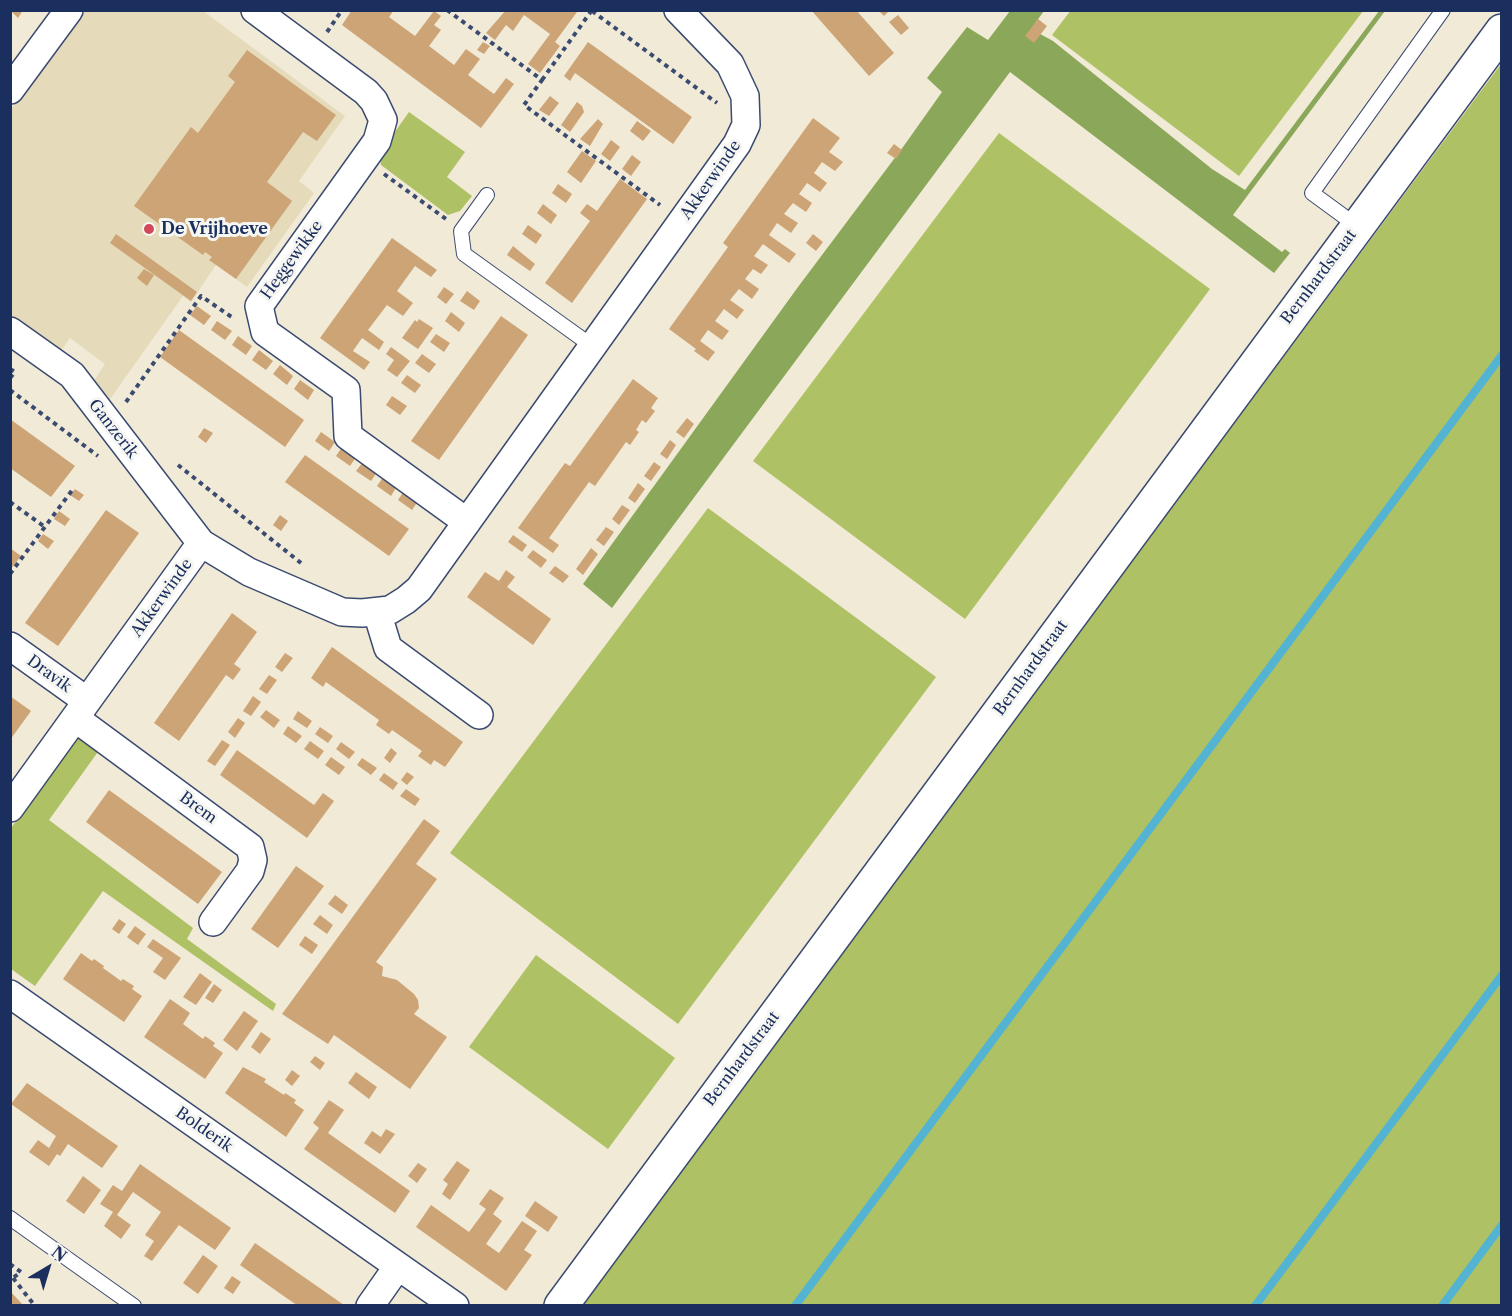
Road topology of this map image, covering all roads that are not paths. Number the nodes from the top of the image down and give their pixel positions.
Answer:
1 (69, 10) edge
2 (255, 10) edge
3 (678, 10) edge
4 (1443, 10) edge
5 (1502, 31) edge
6 (10, 90) edge
7 (487, 195) dead end
8 (1357, 226) junction
9 (10, 332) edge
10 (592, 346) junction
11 (467, 522) junction
12 (201, 543) junction
13 (377, 612) junction
14 (10, 646) edge
15 (81, 710) junction
16 (479, 715) dead end
17 (10, 808) edge
18 (213, 922) dead end
19 (10, 994) edge
20 (10, 1218) edge
21 (398, 1266) junction
22 (134, 1305) edge
23 (370, 1305) edge
24 (455, 1305) edge
25 (561, 1305) edge

1 - 6 street
2 - 11 street, Heggewikke
3 - 10 street, Akkerwinde
4 - 8 lane
5 - 8 street, Bernhardstraat
7 - 10 lane
8 - 25 street, Bernhardstraat
9 - 12 street, Ganzerik
10 - 11 street, Akkerwinde
11 - 13 street, Akkerwinde
12 - 13 street, Akkerwinde
12 - 15 street, Akkerwinde
13 - 16 street
14 - 15 street, Dravik
15 - 17 street, Akkerwinde
15 - 18 street, Brem
19 - 21 street, Bolderik
20 - 22 lane
21 - 23 street
21 - 24 street, Bolderik

